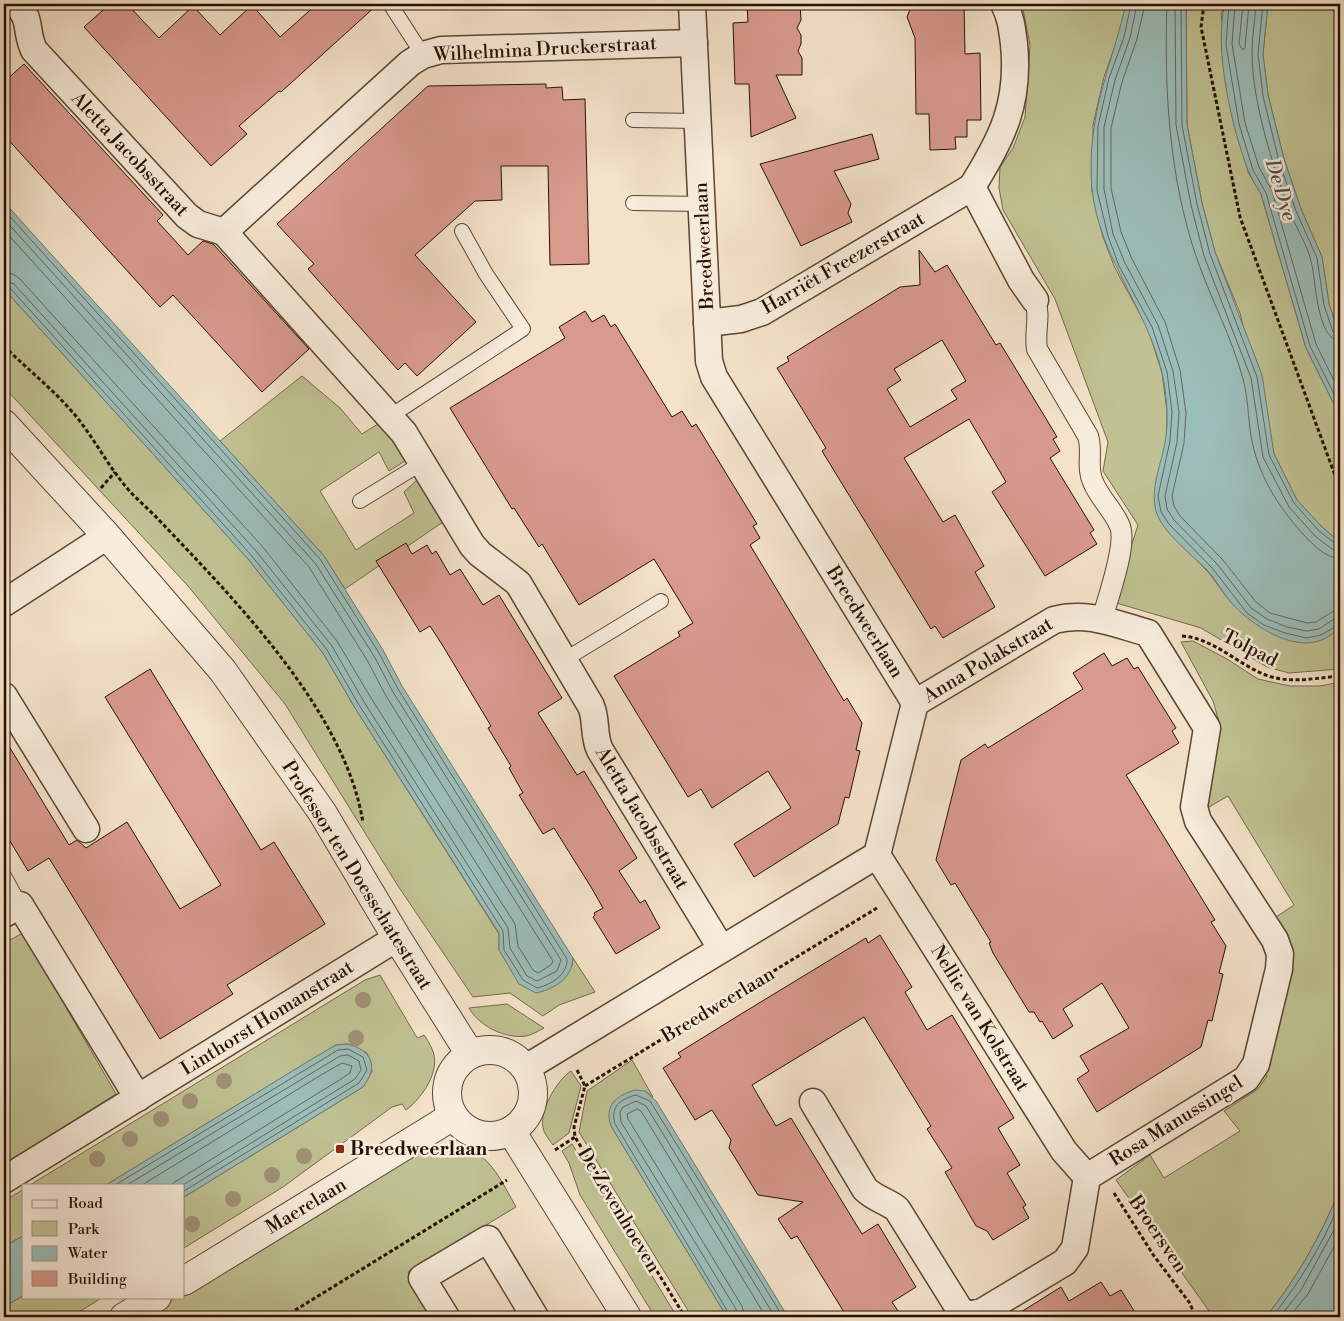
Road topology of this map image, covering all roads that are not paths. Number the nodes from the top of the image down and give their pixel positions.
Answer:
1 (390, 4) edge
2 (692, 4) edge
3 (1004, 4) edge
4 (27, 7) edge
5 (694, 43) junction
6 (424, 55) junction
7 (633, 120) dead end
8 (698, 121) junction
9 (972, 188) junction
10 (633, 203) dead end
11 (702, 204) junction
12 (462, 231) dead end
13 (224, 232) junction
14 (1035, 300) joint
15 (707, 323) junction
16 (390, 417) junction
17 (4, 424) edge
18 (422, 463) junction
19 (360, 501) dead end
20 (107, 536) junction
21 (661, 601) dead end
22 (4, 603) edge
23 (1102, 620) junction
24 (1148, 633) joint
25 (564, 660) junction
26 (4, 696) edge
27 (915, 703) junction
28 (86, 829) dead end
29 (877, 855) junction
30 (4, 876) edge
31 (12, 910) edge
32 (397, 938) junction
33 (720, 948) junction
34 (470, 1054) junction
35 (526, 1068) junction
36 (138, 1098) junction
37 (813, 1102) dead end
38 (453, 1116) junction
39 (512, 1131) junction
40 (1087, 1177) junction
41 (4, 1180) edge
42 (185, 1280) edge
43 (155, 1298) edge
44 (124, 1317) edge
45 (446, 1317) edge
46 (535, 1317) edge
47 (627, 1317) edge

1 - 6 lane
2 - 5 street, Breedweerlaan
3 - 9 street
4 - 13 street, Aletta Jacobsstraat
5 - 6 street, Wilhelmina Druckerstraat
5 - 8 street, Breedweerlaan
6 - 13 street, Wilhelmina Druckerstraat
7 - 8 lane
8 - 11 street, Breedweerlaan
9 - 14 street
9 - 15 street, Harriët Freezerstraat
10 - 11 lane
11 - 15 street, Breedweerlaan
12 - 16 lane
13 - 16 street, Aletta Jacobsstraat
14 - 23 street
15 - 27 street, Breedweerlaan
16 - 18 street, Aletta Jacobsstraat
17 - 20 street, Professor ten Doesschatestraat
18 - 19 lane
18 - 25 street, Aletta Jacobsstraat
20 - 22 street
20 - 32 street, Professor ten Doesschatestraat
21 - 25 lane
23 - 24 street, Anna Polakstraat
23 - 27 street, Anna Polakstraat
24 - 40 street, Rosa Manussingel
25 - 33 street, Aletta Jacobsstraat
26 - 28 street
27 - 29 street
29 - 33 street
29 - 40 street, Nellie van Kolstraat
30 - 31 lane
31 - 36 street
32 - 34 street, Professor ten Doesschatestraat
32 - 36 street, Linthorst Homanstraat
33 - 35 street
34 - 35 street
34 - 38 street
35 - 39 street
36 - 41 street, Linthorst Homanstraat
37 - 40 street
38 - 39 street
38 - 42 street, Maerelaan
39 - 47 street
43 - 44 street
45 - 46 street

